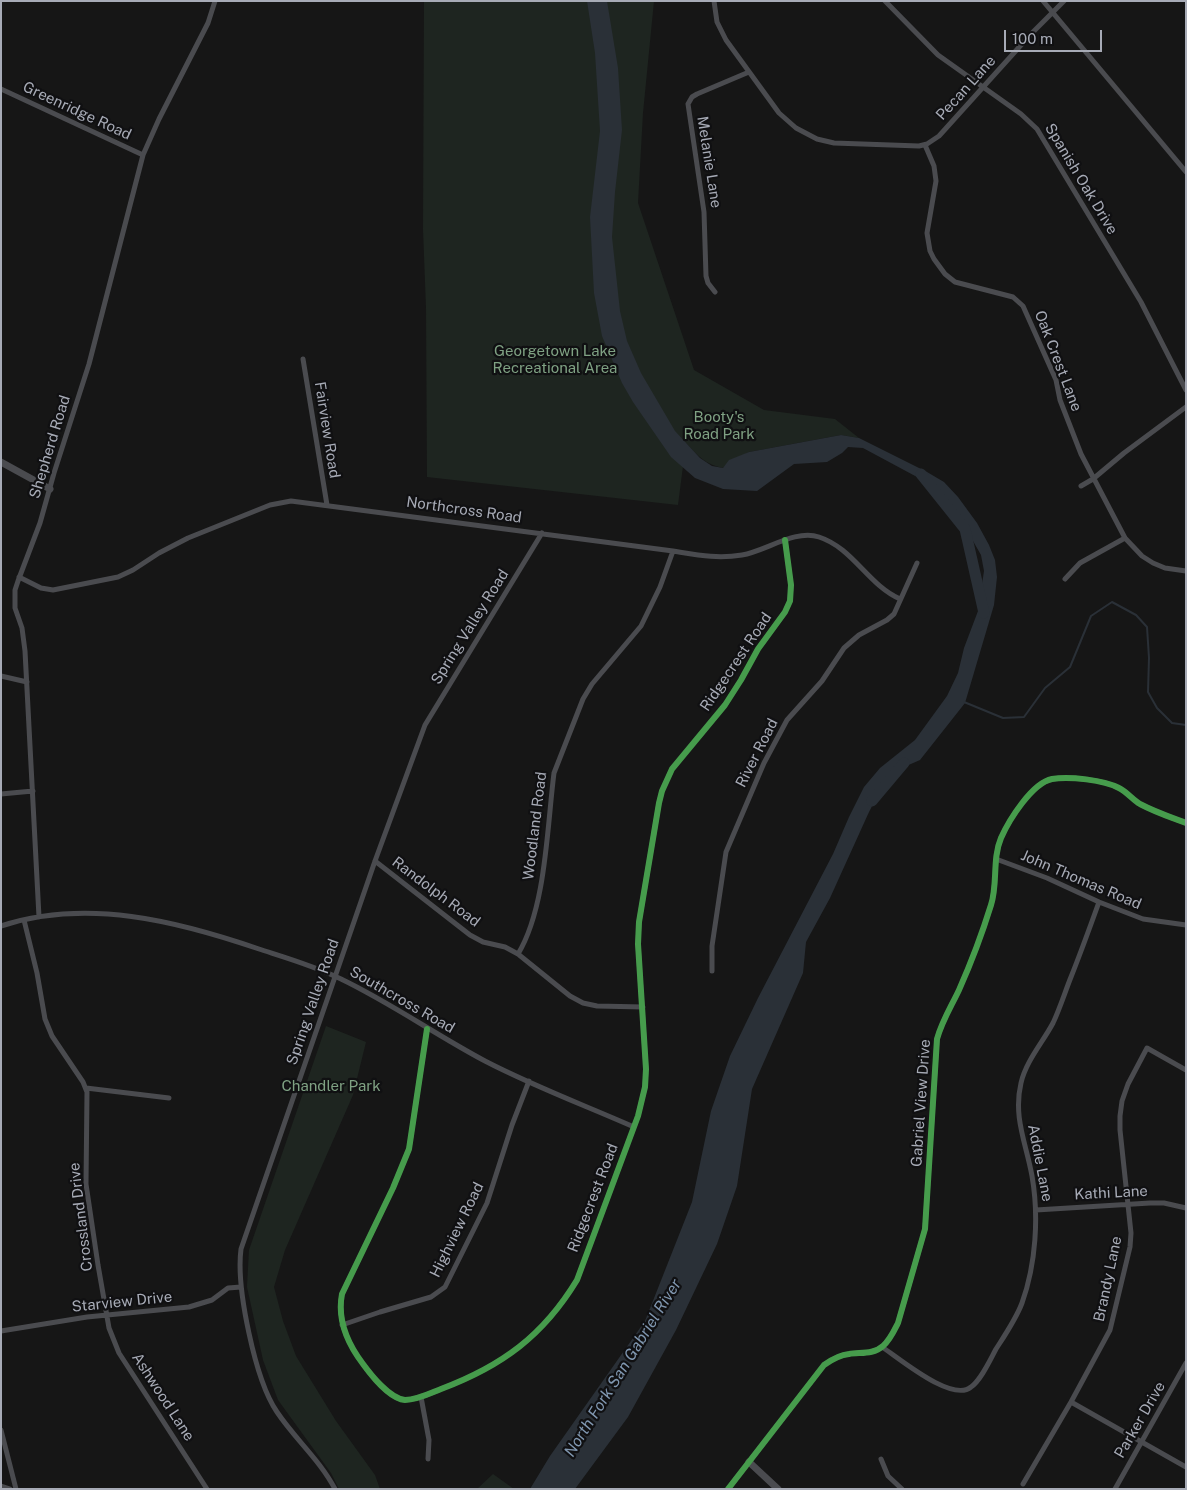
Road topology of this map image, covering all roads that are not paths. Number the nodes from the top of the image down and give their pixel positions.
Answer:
1 (215, 1) edge
2 (714, 1) edge
3 (885, 1) edge
4 (1043, 1) edge
5 (1064, 1) edge
6 (1053, 12) junction
7 (750, 72) junction
8 (983, 88) junction
9 (1, 89) edge
10 (925, 144) junction
11 (143, 155) junction
12 (1186, 172) edge
13 (715, 292) dead end
14 (302, 360) dead end
15 (1186, 390) edge
16 (1186, 407) edge
17 (1, 462) edge
18 (1093, 479) junction
19 (1081, 486) dead end
20 (50, 489) junction
21 (327, 505) junction
22 (542, 533) junction
23 (1125, 538) junction
24 (785, 540) junction
25 (673, 551) junction
26 (917, 564) dead end
27 (1186, 572) edge
28 (19, 577) junction
29 (1065, 579) dead end
30 (900, 599) junction
31 (1, 676) edge
32 (27, 682) junction
33 (33, 791) junction
34 (1, 794) edge
35 (1186, 823) edge
36 (996, 859) junction
37 (375, 861) junction
38 (1099, 902) junction
39 (39, 917) junction
40 (24, 920) junction
41 (1186, 925) edge
42 (1, 926) edge
43 (518, 954) junction
44 (712, 971) dead end
45 (335, 976) junction
46 (643, 1007) junction
47 (428, 1029) junction
48 (1186, 1070) edge
49 (528, 1081) junction
50 (86, 1088) junction
51 (169, 1098) dead end
52 (634, 1127) junction
53 (1127, 1204) junction
54 (1186, 1208) edge
55 (1036, 1210) junction
56 (241, 1287) junction
57 (108, 1314) junction
58 (342, 1325) junction
59 (1, 1331) edge
60 (882, 1347) junction
61 (1186, 1364) edge
62 (421, 1397) junction
63 (1071, 1402) junction
64 (1, 1430) edge
65 (1143, 1443) junction
66 (881, 1459) dead end
67 (428, 1460) dead end
68 (749, 1462) junction
69 (1186, 1467) edge
70 (1023, 1484) dead end
71 (1, 1486) edge
72 (10, 1489) edge
73 (16, 1489) edge
74 (207, 1489) edge
75 (335, 1489) edge
76 (728, 1489) edge
77 (778, 1489) edge
78 (902, 1489) edge
79 (1115, 1489) edge

1 - 11 street, Shepherd Road
2 - 7 street
3 - 8 street, Spanish Oak Drive
4 - 6 street
5 - 6 street, Pecan Lane
6 - 8 street, Pecan Lane
6 - 12 street
7 - 10 street
7 - 13 street, Melanie Lane
8 - 10 street, Pecan Lane
8 - 15 street, Spanish Oak Drive
9 - 11 street, Greenridge Road
10 - 18 street, Oak Crest Lane
11 - 20 street, Shepherd Road
14 - 21 street, Fairview Road
16 - 18 street
17 - 20 street
18 - 19 street
18 - 23 street, Oak Crest Lane
20 - 28 street, Shepherd Road
21 - 22 street, Northcross Road
21 - 28 street, Northcross Road
22 - 25 street, Northcross Road
22 - 37 street, Spring Valley Road
23 - 27 street, Oak Crest Lane
23 - 29 street
24 - 25 street, Northcross Road
24 - 30 street, Northcross Road
24 - 46 street, Ridgecrest Road
25 - 43 street, Woodland Road
26 - 30 street, River Road
28 - 32 street, Shepherd Road
30 - 44 street, River Road
31 - 32 street
32 - 33 street, Shepherd Road
33 - 34 street
33 - 39 street, Shepherd Road
35 - 36 street, Gabriel View Drive
36 - 38 street, John Thomas Road
36 - 60 street, Gabriel View Drive
37 - 43 street, Randolph Road
37 - 45 street, Spring Valley Road
38 - 41 street, John Thomas Road
38 - 55 street, Addie Lane
39 - 40 street, Southcross Road
39 - 45 street, Southcross Road
40 - 42 street, Southcross Road
40 - 50 street, Crossland Drive
43 - 46 street, Randolph Road
45 - 47 street, Southcross Road
45 - 56 street, Spring Valley Road
46 - 52 street, Ridgecrest Road
47 - 49 street, Southcross Road
47 - 58 street, Ridgecrest Road
48 - 53 street, Brandy Lane
49 - 52 street, Southcross Road
49 - 58 street, Highview Road
50 - 51 street
50 - 57 street, Crossland Drive
52 - 62 street, Ridgecrest Road
53 - 54 street, Kathi Lane
53 - 55 street, Kathi Lane
53 - 63 street, Brandy Lane
55 - 60 street, Addie Lane
56 - 57 street, Starview Drive
56 - 75 street, Spring Valley Road
57 - 59 street, Starview Drive
57 - 74 street, Ashwood Lane
58 - 62 street, Ridgecrest Road
60 - 68 street
61 - 65 street, Parker Drive
62 - 67 street
63 - 65 street
63 - 70 street, Brandy Lane
64 - 73 street
65 - 69 street
65 - 79 street, Parker Drive
66 - 78 street
68 - 76 street
68 - 77 street
71 - 72 street

